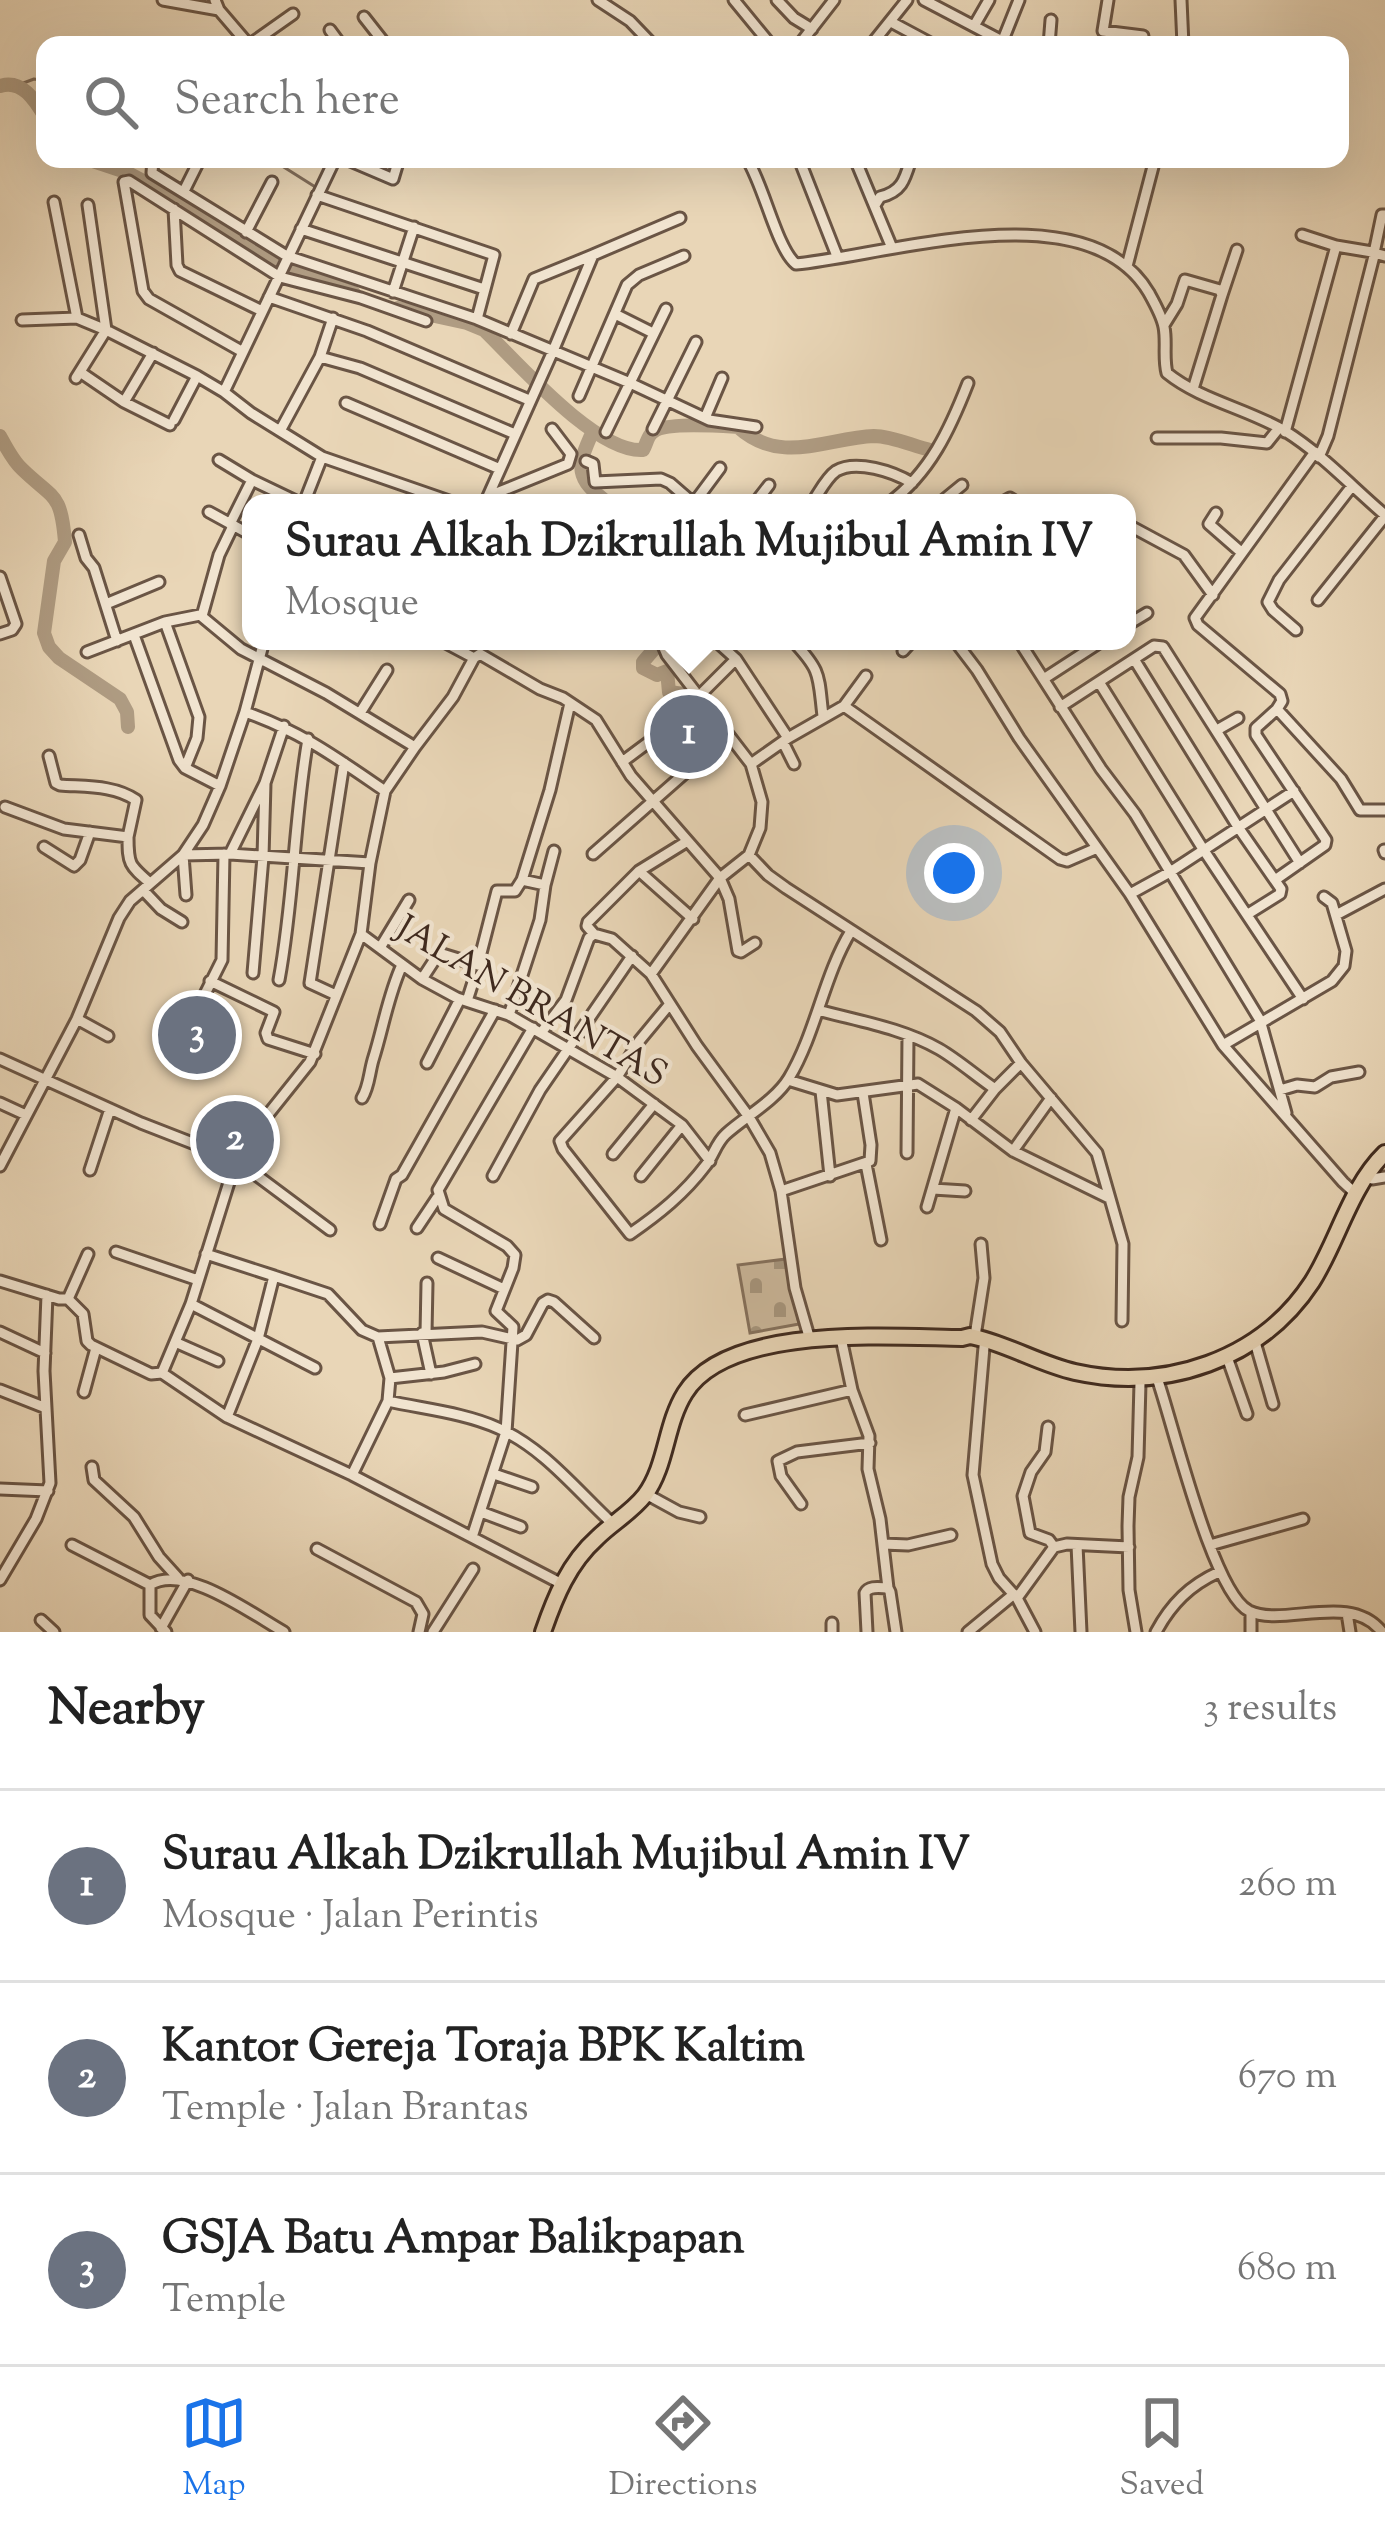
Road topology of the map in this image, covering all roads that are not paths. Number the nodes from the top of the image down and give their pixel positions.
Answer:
1 (163, 0) edge
2 (598, 0) edge
3 (734, 0) edge
4 (777, 0) edge
5 (834, 0) edge
6 (908, 0) edge
7 (989, 0) edge
8 (1019, 0) edge
9 (1108, 0) edge
10 (1181, 0) edge
11 (930, 1) edge
12 (217, 5) edge
13 (293, 14) dead end
14 (364, 17) dead end
15 (1051, 20) dead end
16 (891, 22) junction
17 (974, 26) junction
18 (812, 29) junction
19 (330, 30) dead end
20 (1103, 31) junction
21 (237, 36) edge
22 (262, 36) edge
23 (334, 36) edge
24 (379, 36) edge
25 (644, 36) edge
26 (764, 36) edge
27 (806, 36) edge
28 (879, 36) edge
29 (917, 36) edge
30 (990, 36) edge
31 (1005, 36) edge
32 (1050, 36) edge
33 (1103, 36) edge
34 (1143, 36) edge
35 (1183, 36) edge
36 (152, 168) edge
37 (196, 168) edge
38 (331, 168) edge
39 (367, 168) edge
40 (396, 168) edge
41 (751, 168) edge
42 (803, 168) edge
43 (859, 168) edge
44 (908, 168) edge
45 (1153, 168) edge
46 (272, 182) dead end
47 (320, 190) junction
48 (184, 191) junction
49 (54, 202) dead end
50 (88, 205) dead end
51 (875, 205) junction
52 (174, 209) junction
53 (1385, 215) edge
54 (680, 218) dead end
55 (414, 227) junction
56 (301, 229) junction
57 (246, 232) junction
58 (1302, 235) dead end
59 (1336, 246) junction
60 (892, 248) junction
61 (1237, 250) dead end
62 (592, 255) junction
63 (1380, 255) edge
64 (684, 256) dead end
65 (837, 256) junction
66 (290, 258) junction
67 (402, 262) junction
68 (1127, 266) junction
69 (281, 276) junction
70 (484, 289) junction
71 (393, 292) junction
72 (1222, 295) junction
73 (269, 296) junction
74 (666, 309) dead end
75 (262, 311) junction
76 (615, 314) junction
77 (76, 318) junction
78 (333, 318) junction
79 (477, 319) junction
80 (22, 320) dead end
81 (426, 321) dead end
82 (1164, 326) junction
83 (106, 330) junction
84 (653, 333) junction
85 (511, 334) junction
86 (696, 342) dead end
87 (553, 351) junction
88 (243, 352) junction
89 (153, 353) junction
90 (320, 357) junction
91 (592, 368) junction
92 (197, 376) junction
93 (722, 378) dead end
94 (630, 383) junction
95 (968, 383) dead end
96 (1193, 388) junction
97 (224, 392) junction
98 (578, 396) dead end
99 (529, 400) junction
100 (666, 400) junction
101 (124, 402) junction
102 (346, 403) dead end
103 (705, 418) junction
104 (552, 428) dead end
105 (756, 428) dead end
106 (653, 429) dead end
107 (1282, 430) junction
108 (280, 431) junction
109 (606, 433) dead end
110 (515, 434) junction
111 (1157, 438) dead end
112 (1317, 454) junction
113 (322, 457) junction
114 (219, 460) dead end
115 (586, 461) dead end
116 (720, 468) dead end
117 (500, 469) junction
118 (252, 480) junction
119 (912, 483) junction
120 (770, 485) dead end
121 (962, 485) dead end
122 (1352, 486) junction
123 (246, 494) edge
124 (282, 494) edge
125 (306, 494) edge
126 (419, 494) edge
127 (490, 494) edge
128 (500, 494) edge
129 (681, 494) edge
130 (700, 494) edge
131 (762, 494) edge
132 (818, 494) edge
133 (905, 494) edge
134 (951, 494) edge
135 (242, 502) edge
136 (209, 512) dead end
137 (1216, 513) dead end
138 (1385, 516) edge
139 (232, 525) junction
140 (1136, 529) edge
141 (242, 530) edge
142 (79, 535) dead end
143 (1241, 552) junction
144 (0, 577) edge
145 (159, 582) dead end
146 (1213, 595) junction
147 (1318, 600) dead end
148 (106, 604) junction
149 (1147, 613) dead end
150 (202, 616) junction
151 (1136, 620) edge
152 (165, 622) junction
153 (1296, 631) dead end
154 (0, 634) edge
155 (134, 635) junction
156 (117, 640) junction
157 (242, 650) edge
158 (243, 650) edge
159 (262, 650) edge
160 (464, 650) edge
161 (479, 650) edge
162 (665, 650) edge
163 (672, 650) edge
164 (726, 650) edge
165 (802, 650) edge
166 (962, 650) edge
167 (1026, 650) edge
168 (1088, 650) edge
169 (86, 652) dead end
170 (667, 655) junction
171 (477, 656) junction
172 (261, 659) junction
173 (736, 659) junction
174 (1134, 659) junction
175 (387, 670) dead end
176 (866, 676) dead end
177 (1045, 677) junction
178 (1099, 682) junction
179 (700, 695) junction
180 (570, 703) junction
181 (844, 706) junction
182 (1060, 707) junction
183 (1277, 709) junction
184 (245, 712) junction
185 (360, 713) junction
186 (824, 716) junction
187 (1238, 718) dead end
188 (284, 726) junction
189 (669, 727) dead end
190 (1216, 730) junction
191 (727, 736) junction
192 (308, 739) junction
193 (786, 740) junction
194 (415, 747) junction
195 (49, 756) dead end
196 (622, 761) junction
197 (344, 763) junction
198 (751, 764) junction
199 (794, 764) dead end
200 (185, 768) junction
201 (265, 782) junction
202 (220, 786) junction
203 (385, 791) junction
204 (1294, 791) junction
205 (652, 802) junction
206 (5, 807) dead end
207 (1265, 808) junction
208 (1385, 810) edge
209 (1238, 826) junction
210 (90, 832) junction
211 (128, 837) junction
212 (686, 842) junction
213 (44, 847) dead end
214 (1097, 848) junction
215 (1203, 849) junction
216 (554, 851) dead end
217 (227, 854) junction
218 (593, 854) dead end
219 (183, 855) junction
220 (749, 855) junction
221 (262, 857) junction
222 (295, 859) junction
223 (330, 861) junction
224 (370, 863) junction
225 (1300, 863) junction
226 (640, 872) junction
227 (1170, 872) junction
228 (720, 878) junction
229 (522, 880) junction
230 (1275, 880) junction
231 (545, 885) junction
232 (146, 886) junction
233 (1385, 889) edge
234 (1130, 894) junction
235 (186, 895) dead end
236 (1324, 897) dead end
237 (409, 900) dead end
238 (1248, 914) junction
239 (1336, 916) junction
240 (693, 919) junction
241 (182, 922) dead end
242 (851, 931) junction
243 (362, 934) junction
244 (594, 934) junction
245 (755, 943) dead end
246 (380, 948) junction
247 (632, 956) junction
248 (402, 964) junction
249 (253, 973) dead end
250 (651, 974) junction
251 (422, 979) junction
252 (474, 979) dead end
253 (279, 980) dead end
254 (210, 981) junction
255 (336, 995) junction
256 (1303, 999) junction
257 (464, 1000) junction
258 (669, 1004) junction
259 (198, 1008) dead end
260 (495, 1010) junction
261 (818, 1010) junction
262 (508, 1015) junction
263 (77, 1019) junction
264 (1260, 1020) junction
265 (537, 1030) junction
266 (908, 1035) junction
267 (109, 1036) dead end
268 (1222, 1045) junction
269 (567, 1050) junction
270 (315, 1054) junction
271 (0, 1059) edge
272 (427, 1063) dead end
273 (1021, 1063) junction
274 (1359, 1072) dead end
275 (617, 1077) junction
276 (46, 1078) junction
277 (788, 1080) junction
278 (909, 1084) junction
279 (995, 1089) junction
280 (1280, 1090) junction
281 (820, 1091) junction
282 (863, 1094) junction
283 (362, 1098) dead end
284 (1052, 1098) junction
285 (0, 1102) edge
286 (654, 1104) junction
287 (956, 1108) junction
288 (110, 1109) junction
289 (26, 1115) junction
290 (1287, 1117) junction
291 (749, 1118) junction
292 (971, 1120) junction
293 (682, 1125) junction
294 (1013, 1151) junction
295 (907, 1153) dead end
296 (1385, 1153) edge
297 (613, 1154) dead end
298 (236, 1160) junction
299 (710, 1161) junction
300 (866, 1164) junction
301 (0, 1166) edge
302 (90, 1170) dead end
303 (493, 1176) dead end
304 (641, 1176) dead end
305 (830, 1176) junction
306 (1367, 1176) junction
307 (1385, 1177) edge
308 (933, 1189) junction
309 (781, 1191) junction
310 (964, 1191) dead end
311 (1357, 1195) junction
312 (438, 1196) junction
313 (1109, 1198) junction
314 (927, 1207) dead end
315 (380, 1224) dead end
316 (417, 1228) dead end
317 (330, 1230) dead end
318 (881, 1240) dead end
319 (981, 1244) dead end
320 (116, 1252) dead end
321 (88, 1254) dead end
322 (206, 1254) junction
323 (438, 1258) dead end
324 (274, 1276) junction
325 (198, 1280) junction
326 (0, 1281) edge
327 (427, 1283) dead end
328 (504, 1289) junction
329 (47, 1295) junction
330 (68, 1300) junction
331 (190, 1304) junction
332 (1122, 1321) dead end
333 (0, 1332) edge
334 (424, 1333) junction
335 (378, 1336) junction
336 (594, 1338) dead end
337 (842, 1338) junction
338 (514, 1339) junction
339 (258, 1340) junction
340 (810, 1340) junction
341 (974, 1341) junction
342 (175, 1342) junction
343 (1255, 1342) junction
344 (97, 1348) junction
345 (45, 1353) junction
346 (1227, 1357) junction
347 (218, 1361) dead end
348 (475, 1364) dead end
349 (1037, 1364) junction
350 (315, 1368) dead end
351 (162, 1373) junction
352 (431, 1374) junction
353 (1158, 1377) junction
354 (390, 1378) junction
355 (1140, 1384) junction
356 (0, 1390) edge
357 (852, 1390) junction
358 (84, 1392) dead end
359 (388, 1402) junction
360 (1273, 1403) dead end
361 (46, 1408) junction
362 (745, 1414) dead end
363 (1247, 1414) dead end
364 (227, 1417) junction
365 (1048, 1427) dead end
366 (506, 1432) junction
367 (870, 1442) junction
368 (92, 1467) dead end
369 (352, 1474) junction
370 (494, 1474) junction
371 (532, 1487) dead end
372 (0, 1489) edge
373 (48, 1491) junction
374 (646, 1494) junction
375 (802, 1504) dead end
376 (481, 1513) junction
377 (700, 1517) dead end
378 (1303, 1519) dead end
379 (613, 1524) junction
380 (521, 1526) dead end
381 (951, 1535) dead end
382 (472, 1537) junction
383 (883, 1544) junction
384 (72, 1545) dead end
385 (1077, 1545) junction
386 (1210, 1545) junction
387 (1129, 1546) junction
388 (1054, 1547) junction
389 (317, 1549) dead end
390 (473, 1569) dead end
391 (1220, 1572) junction
392 (183, 1579) junction
393 (0, 1580) edge
394 (562, 1584) junction
395 (150, 1585) junction
396 (888, 1588) junction
397 (1015, 1596) junction
398 (1251, 1612) junction
399 (1347, 1613) junction
400 (41, 1620) dead end
401 (163, 1630) edge
402 (1251, 1631) edge
403 (54, 1632) edge
404 (284, 1632) edge
405 (419, 1632) edge
406 (433, 1632) edge
407 (543, 1632) edge
408 (867, 1632) edge
409 (896, 1632) edge
410 (968, 1632) edge
411 (1035, 1632) edge
412 (1082, 1632) edge
413 (1136, 1632) edge
414 (1156, 1632) edge
415 (1262, 1632) edge
416 (1350, 1632) edge
417 (1382, 1632) edge

1 - 12 street
2 - 25 street
3 - 26 street
4 - 18 street
5 - 18 street
6 - 16 street
7 - 17 street
8 - 31 street
9 - 20 street
10 - 35 street
11 - 17 street
12 - 21 street
13 - 22 street
14 - 24 street
15 - 32 street
16 - 28 street
16 - 29 street
17 - 30 street
18 - 27 street
19 - 23 street
20 - 33 street
20 - 34 street
36 - 48 street
37 - 48 street
38 - 47 street
39 - 40 street
41 - 65 street
42 - 65 street
43 - 51 street
44 - 51 street
45 - 68 street
46 - 57 street
47 - 55 street
47 - 56 street
48 - 57 street
49 - 77 street
50 - 83 street
51 - 60 street
52 - 69 street
52 - 75 street
52 - 88 street
53 - 63 street
54 - 62 street
55 - 67 street
55 - 70 street
56 - 66 street
56 - 67 street
57 - 66 street
58 - 59 street
59 - 63 street
59 - 107 street
60 - 65 street
60 - 68 street
61 - 72 street
62 - 85 street
62 - 87 street
63 - 112 street
64 - 76 street
66 - 69 street
66 - 71 street
67 - 70 street
67 - 71 street
68 - 82 street
69 - 73 street
69 - 81 street
70 - 79 street
71 - 79 street
72 - 82 street
72 - 96 street
73 - 75 street
73 - 78 street
74 - 84 street
75 - 88 street
76 - 84 street
76 - 91 street
77 - 80 street
77 - 83 street
78 - 90 street
78 - 99 street
79 - 85 street
82 - 96 street
83 - 89 street
83 - 101 street
84 - 94 street
85 - 87 street
86 - 100 street
87 - 91 street
87 - 99 street
88 - 97 street
89 - 92 street
89 - 101 street
90 - 108 street
90 - 110 street
91 - 94 street
91 - 98 street
92 - 97 street
92 - 101 street
93 - 103 street
94 - 100 street
94 - 109 street
95 - 119 street
96 - 107 street
97 - 108 street
99 - 110 street
100 - 103 street
100 - 106 street
102 - 117 street
103 - 105 street
104 - 128 street
107 - 111 street
107 - 112 street
108 - 113 street
110 - 117 street
112 - 122 street
112 - 143 street
113 - 125 street
113 - 126 street
114 - 118 street
115 - 129 street
116 - 130 street
117 - 127 street
118 - 123 street
118 - 124 street
119 - 132 street
119 - 133 street
120 - 131 street
121 - 134 street
122 - 138 street
122 - 153 street
135 - 139 street
136 - 139 street
137 - 143 street
138 - 147 street
139 - 141 street
139 - 150 street
140 - 146 street
142 - 148 street
143 - 146 street
144 - 154 street
145 - 148 street
146 - 183 street
148 - 156 street
149 - 151 street
150 - 152 street
150 - 157 street
152 - 155 street
152 - 200 street
155 - 156 street
155 - 200 street
156 - 169 street
158 - 172 street
159 - 172 street
160 - 171 street
161 - 171 street
162 - 170 street
163 - 170 street
164 - 173 street
165 - 186 street
166 - 214 street
167 - 177 street
168 - 177 street
170 - 179 street
171 - 180 street
171 - 194 street
172 - 184 street
172 - 185 street
173 - 179 street
173 - 193 street
174 - 178 street
174 - 190 street
174 - 209 street
175 - 185 street
176 - 181 street
177 - 182 street
178 - 182 street
178 - 215 street
179 - 191 street
180 - 196 street
180 - 229 street
181 - 186 street
181 - 214 street
182 - 227 street
183 - 204 street
183 - 208 street
184 - 188 street
184 - 202 street
185 - 194 street
186 - 193 street
187 - 190 street
188 - 192 street
188 - 201 street
189 - 196 street
190 - 207 street
191 - 198 street
191 - 205 street
192 - 197 street
192 - 222 street
193 - 198 street
193 - 199 street
194 - 203 street
195 - 211 street
196 - 205 street
197 - 203 street
197 - 223 street
198 - 220 street
200 - 202 street
201 - 217 street
201 - 221 street
202 - 219 street
203 - 224 street
204 - 207 street
204 - 225 street
205 - 212 street
205 - 218 street
206 - 210 street
207 - 209 street
207 - 225 street
209 - 215 street
209 - 230 street
210 - 211 street
210 - 213 street
211 - 232 street
212 - 226 street
212 - 228 street
214 - 234 street
215 - 227 street
215 - 238 street
216 - 231 street
217 - 219 street
217 - 221 street
217 - 254 street
219 - 232 street
219 - 235 street
220 - 228 street
220 - 242 street
221 - 222 street
221 - 249 street
222 - 223 street
222 - 253 street
223 - 224 street
223 - 255 street
224 - 243 street
225 - 230 street
226 - 240 street
226 - 244 street
227 - 234 street
227 - 264 street
228 - 240 street
228 - 245 street
229 - 231 street
229 - 251 street
230 - 238 street
231 - 262 street
232 - 241 street
232 - 263 street
233 - 239 street
234 - 268 street
236 - 239 street
237 - 246 street
238 - 256 street
239 - 256 street
240 - 250 street
242 - 261 street
242 - 273 street
243 - 246 street, JALAN BRANTAS
243 - 255 street, JALAN BRANTAS
244 - 247 street
244 - 265 street
246 - 248 street, JALAN BRANTAS
247 - 250 street
247 - 269 street
248 - 251 street, JALAN BRANTAS
248 - 283 street
250 - 258 street
251 - 257 street, JALAN BRANTAS
252 - 257 street
254 - 259 street
254 - 270 street
255 - 270 street, JALAN BRANTAS
256 - 264 street
257 - 260 street, JALAN BRANTAS
257 - 272 street
258 - 275 street
258 - 291 street
260 - 262 street, JALAN BRANTAS
260 - 315 street
261 - 266 street
261 - 277 street
262 - 265 street, JALAN BRANTAS
263 - 267 street
263 - 276 street
264 - 268 street
264 - 280 street
265 - 269 street, JALAN BRANTAS
265 - 312 street
266 - 278 street
266 - 279 street
268 - 290 street
269 - 275 street, JALAN BRANTAS
269 - 303 street
270 - 298 street, JALAN BRANTAS
271 - 276 street
273 - 279 street
273 - 284 street
274 - 280 street
275 - 286 street, JALAN BRANTAS
275 - 299 street
276 - 288 street
276 - 289 street
277 - 281 street
277 - 291 street
278 - 282 street
278 - 287 street
278 - 295 street
279 - 292 street
280 - 290 street
281 - 282 street
281 - 305 street
282 - 300 street
284 - 294 street
284 - 313 street
285 - 289 street
286 - 293 street, JALAN BRANTAS
286 - 297 street
287 - 292 street
287 - 308 street
288 - 298 street
288 - 302 street
289 - 301 street
290 - 311 street
291 - 299 street
291 - 309 street
292 - 294 street
293 - 299 street, JALAN BRANTAS
293 - 304 street
294 - 313 street
296 - 306 highway
298 - 317 street
298 - 322 street, JALAN BRANTAS
300 - 305 street
300 - 318 street
305 - 309 street
306 - 307 street
306 - 311 highway
308 - 310 street
308 - 314 street
309 - 340 street
311 - 343 highway
312 - 316 street
312 - 328 street
313 - 332 street
319 - 341 street
320 - 325 street
321 - 330 street
322 - 324 street
322 - 325 street, JALAN BRANTAS
323 - 328 street
324 - 335 street
324 - 339 street
325 - 331 street, JALAN BRANTAS
326 - 329 street
327 - 334 street
328 - 338 street
329 - 330 street
329 - 345 street
330 - 344 street
331 - 339 street
331 - 342 street, JALAN BRANTAS
333 - 345 street
334 - 335 street
334 - 338 street
334 - 352 street
335 - 354 street
336 - 338 street
337 - 340 highway
337 - 341 highway
337 - 357 street
338 - 366 street
339 - 350 street
339 - 364 street
340 - 374 highway
341 - 349 highway
341 - 397 street
342 - 347 street
342 - 351 street, JALAN BRANTAS
343 - 346 highway
343 - 360 street
344 - 351 street
344 - 358 street
345 - 361 street
346 - 353 highway
346 - 363 street
348 - 352 street
349 - 353 highway
349 - 355 highway
351 - 364 street
352 - 354 street
353 - 355 highway
353 - 386 street
354 - 359 street
355 - 387 street
356 - 361 street
357 - 362 street
357 - 367 street
359 - 366 street
359 - 369 street
361 - 373 street
364 - 369 street
365 - 388 street
366 - 370 street
366 - 379 street
367 - 375 street
367 - 383 street
368 - 392 street
369 - 382 street
370 - 371 street
370 - 376 street
372 - 373 street
373 - 393 street
374 - 377 street
374 - 379 highway
376 - 380 street
376 - 382 street
378 - 386 street
379 - 394 highway
381 - 383 street
382 - 394 street
383 - 396 street
384 - 395 street
385 - 387 street
385 - 388 street
385 - 412 street
386 - 391 street
387 - 413 street
388 - 397 street
389 - 405 street
390 - 406 street
391 - 398 street
391 - 414 street
392 - 395 street
392 - 401 street
392 - 404 street
394 - 407 highway
395 - 401 street
396 - 408 street
396 - 409 street
397 - 410 street
397 - 411 street
398 - 399 street
398 - 402 street
399 - 416 street
399 - 417 street
400 - 403 street
402 - 415 street

